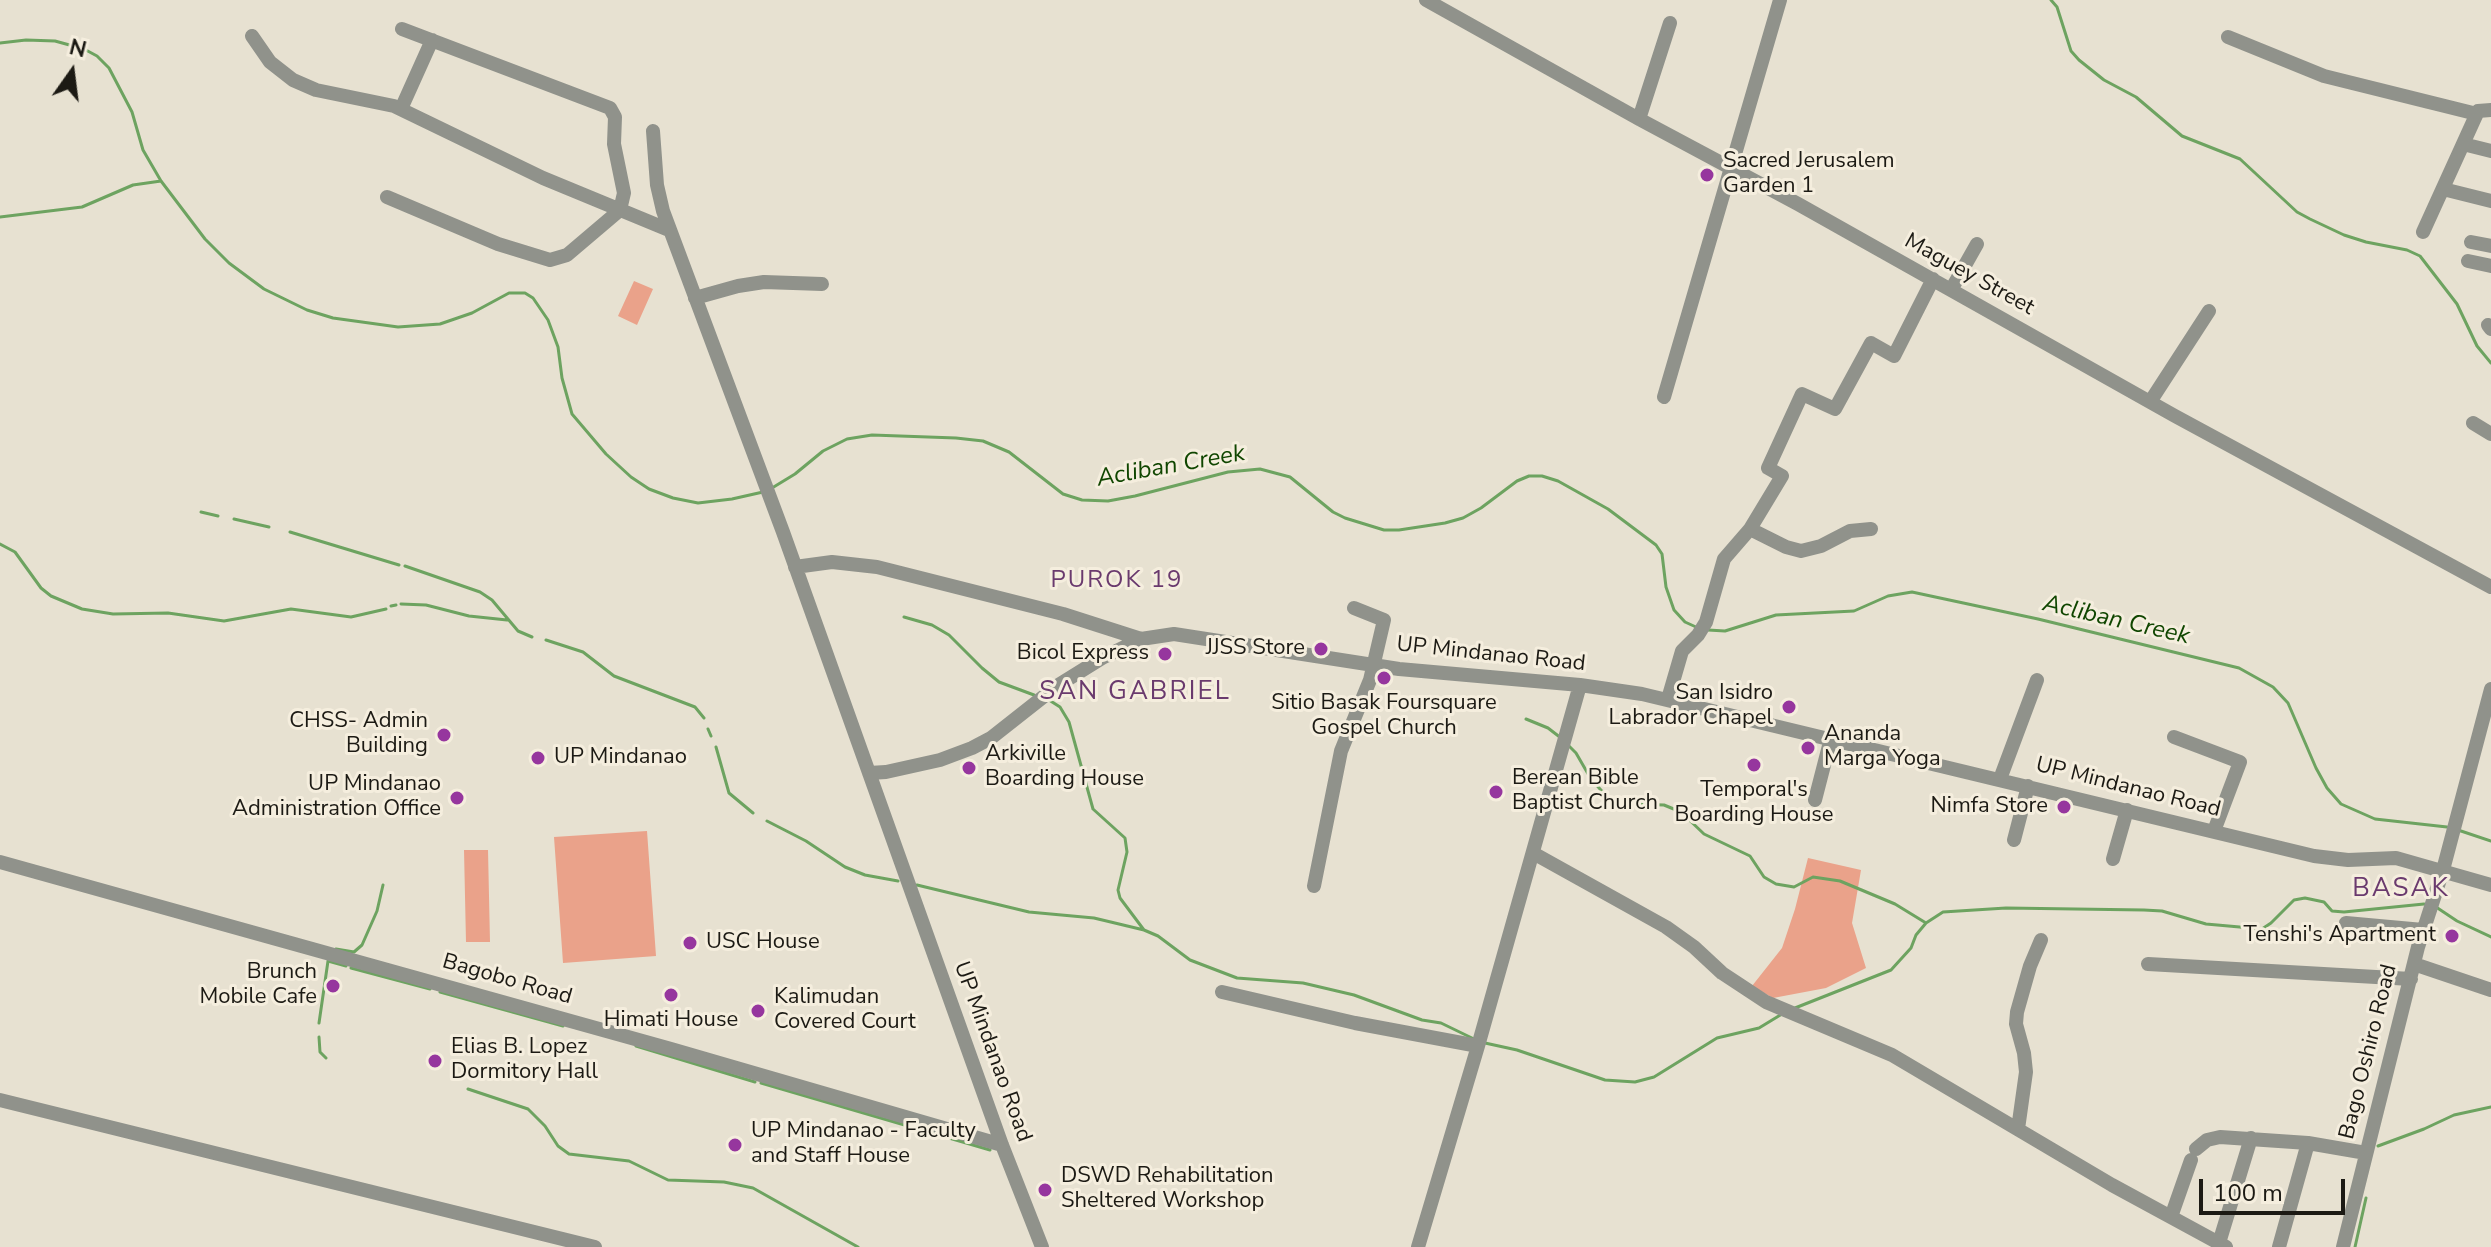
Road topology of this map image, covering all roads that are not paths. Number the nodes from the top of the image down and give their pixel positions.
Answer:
1 (1426, 0) edge
2 (1780, 0) edge
3 (1670, 23) dead end
4 (402, 29) dead end
5 (252, 36) dead end
6 (2228, 37) dead end
7 (432, 40) junction
8 (401, 109) junction
9 (2484, 112) edge
10 (1639, 119) junction
11 (653, 131) dead end
12 (2463, 144) junction
13 (2491, 151) edge
14 (1731, 168) junction
15 (2443, 189) junction
16 (387, 197) dead end
17 (2491, 201) edge
18 (620, 210) junction
19 (669, 230) junction
20 (2423, 232) dead end
21 (2471, 242) dead end
22 (1977, 244) dead end
23 (2491, 246) edge
24 (2468, 261) dead end
25 (2491, 266) edge
26 (1933, 279) junction
27 (822, 284) dead end
28 (1951, 290) junction
29 (695, 298) junction
30 (2209, 311) dead end
31 (1664, 397) dead end
32 (2150, 402) junction
33 (2473, 423) dead end
34 (2491, 434) edge
35 (1750, 529) junction
36 (1871, 529) dead end
37 (795, 567) junction
38 (2491, 587) edge
39 (1354, 608) dead end
40 (1141, 639) junction
41 (1374, 665) junction
42 (2037, 680) dead end
43 (1580, 685) junction
44 (2491, 689) edge
45 (1668, 699) junction
46 (2174, 737) dead end
47 (1831, 738) junction
48 (870, 776) junction
49 (2000, 779) junction
50 (2028, 786) junction
51 (1815, 800) dead end
52 (2127, 810) junction
53 (2214, 831) junction
54 (2014, 840) dead end
55 (1533, 853) junction
56 (2113, 859) dead end
57 (0, 862) edge
58 (2443, 870) junction
59 (2491, 885) edge
60 (1314, 886) dead end
61 (2346, 923) dead end
62 (2423, 930) junction
63 (2041, 940) dead end
64 (2148, 964) dead end
65 (2412, 971) junction
66 (2491, 990) edge
67 (1222, 992) dead end
68 (1478, 1046) junction
69 (0, 1100) edge
70 (0, 1109) edge
71 (2018, 1129) junction
72 (2251, 1138) junction
73 (2308, 1143) junction
74 (1002, 1145) junction
75 (174, 1147) junction
76 (2366, 1153) junction
77 (406, 1205) junction
78 (2171, 1217) junction
79 (2222, 1245) edge
80 (561, 1247) edge
81 (595, 1247) edge
82 (1042, 1247) edge
83 (1418, 1247) edge
84 (2279, 1247) edge
85 (2343, 1247) edge

1 - 10 street, Maguey Street
2 - 14 street
3 - 10 street
4 - 7 street
5 - 8 street
6 - 9 street
7 - 8 street
7 - 18 street
8 - 18 street
9 - 12 street
10 - 14 street, Maguey Street
11 - 19 street
12 - 13 street
12 - 15 street
14 - 26 street, Maguey Street
14 - 31 street
15 - 17 street
15 - 20 street
16 - 18 street
18 - 19 street
19 - 29 street
21 - 23 street
22 - 28 street
24 - 25 street
26 - 28 street, Maguey Street
26 - 35 street
27 - 29 street
28 - 32 street, Maguey Street
29 - 37 street
30 - 32 street
32 - 38 street, Maguey Street
33 - 34 street
35 - 36 street
35 - 45 street
37 - 40 street
37 - 48 street
39 - 41 street
40 - 41 street, UP Mindanao Road
40 - 48 street, UP Mindanao Road
41 - 43 street, UP Mindanao Road
41 - 60 street
42 - 49 street
43 - 45 street, UP Mindanao Road
43 - 55 street
44 - 58 street, Bago Oshiro Road
45 - 47 street, UP Mindanao Road
46 - 53 street
47 - 49 street, UP Mindanao Road
47 - 51 street
48 - 74 street, UP Mindanao Road
49 - 50 street, UP Mindanao Road
50 - 52 street, UP Mindanao Road
50 - 54 street
52 - 53 street, UP Mindanao Road
52 - 56 street
53 - 58 street, UP Mindanao Road
55 - 68 street
55 - 71 street
57 - 74 street, Bagobo Road
58 - 59 street, UP Mindanao Road
58 - 62 street, Bago Oshiro Road
61 - 62 street
62 - 65 street, Bago Oshiro Road
63 - 71 street
64 - 65 street
65 - 66 street
65 - 76 street, Bago Oshiro Road
67 - 68 street
68 - 83 street
69 - 75 street
70 - 75 street
71 - 78 street
72 - 73 street
72 - 78 street
72 - 79 street
73 - 76 street
73 - 84 street
74 - 82 street, UP Mindanao Road
75 - 77 street
76 - 85 street, Bago Oshiro Road
77 - 80 street
77 - 81 street
78 - 79 street

